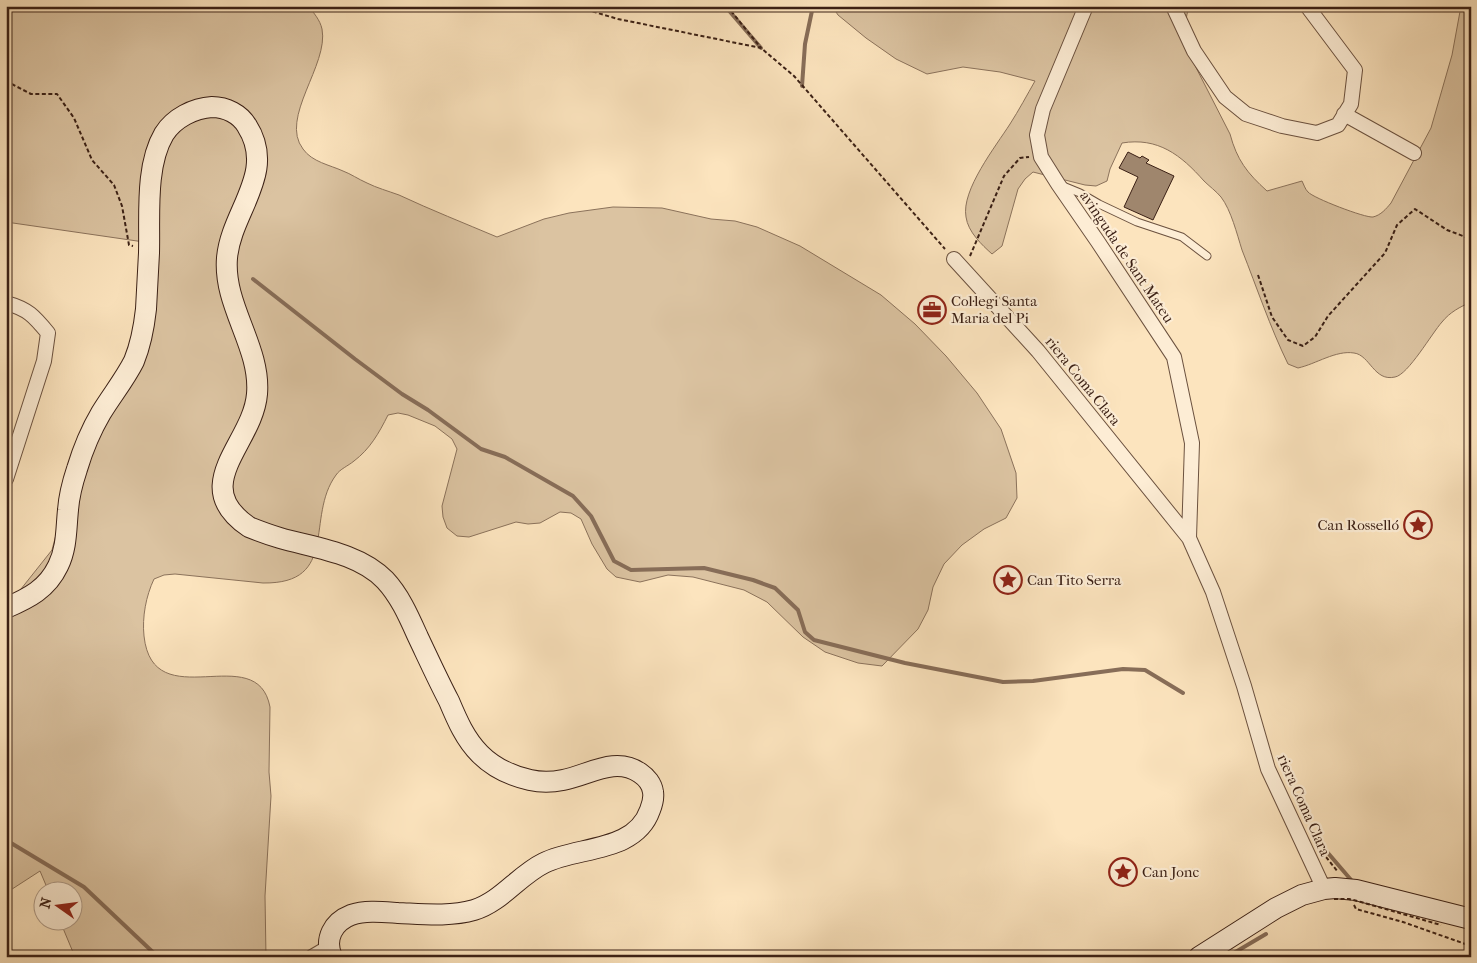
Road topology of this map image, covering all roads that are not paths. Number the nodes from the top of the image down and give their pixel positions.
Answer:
1 (1086, 6) edge
2 (1173, 6) edge
3 (1307, 6) edge
4 (1344, 114) junction
5 (1414, 153) dead end
6 (1058, 184) junction
7 (1207, 256) dead end
8 (959, 264) road end
9 (6, 303) edge
10 (6, 479) edge
11 (1189, 538) junction
12 (6, 608) edge
13 (1329, 894) junction
14 (1471, 919) edge
15 (324, 954) edge
16 (1198, 957) edge

1 - 6 street, avinguda de Sant Mateu
2 - 4 street
3 - 4 street
4 - 5 street
6 - 7 lane
6 - 11 street, avinguda de Sant Mateu
8 - 11 street, riera Coma Clara
9 - 10 street
11 - 13 street, riera Coma Clara
12 - 15 main road
13 - 14 main road
13 - 16 main road

